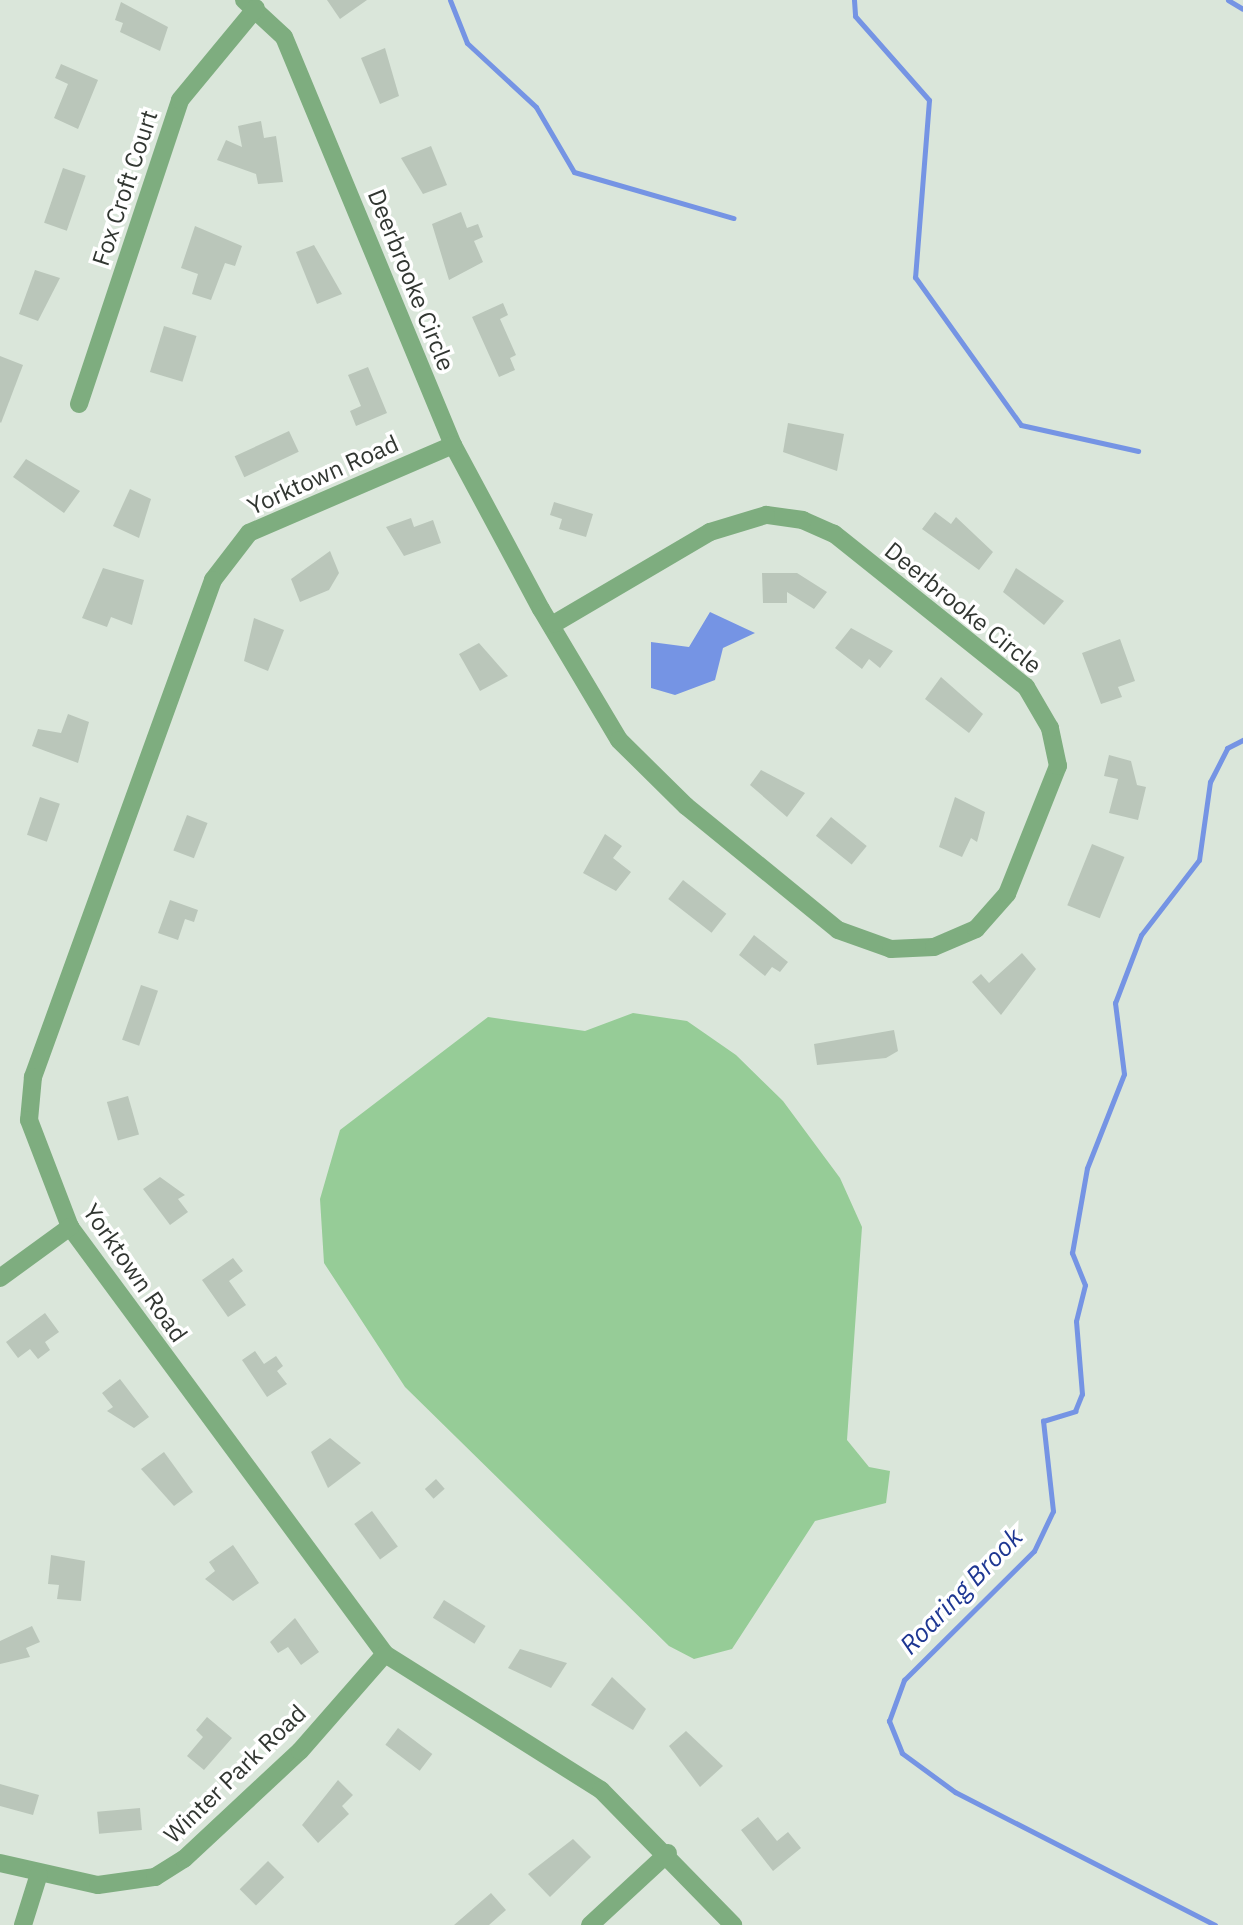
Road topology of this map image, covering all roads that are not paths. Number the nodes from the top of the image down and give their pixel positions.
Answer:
1 (250, 4) edge
2 (79, 404) dead end
3 (453, 445) junction
4 (554, 624) junction
5 (70, 1227) junction
6 (0, 1278) edge
7 (385, 1654) junction
8 (668, 1853) junction
9 (0, 1863) edge
10 (39, 1874) junction
11 (23, 1925) edge
12 (590, 1925) edge
13 (733, 1925) edge

1 - 2 street, Fox Croft Court
1 - 3 street, Deerbrooke Circle
3 - 4 street, Deerbrooke Circle
3 - 5 street, Yorktown Road
4 - 4 street, Deerbrooke Circle
5 - 6 street
5 - 7 street, Yorktown Road
7 - 8 street, Yorktown Road
7 - 10 street, Winter Park Road
8 - 12 street
8 - 13 street, Yorktown Road
9 - 10 street, Winter Park Road
10 - 11 street

